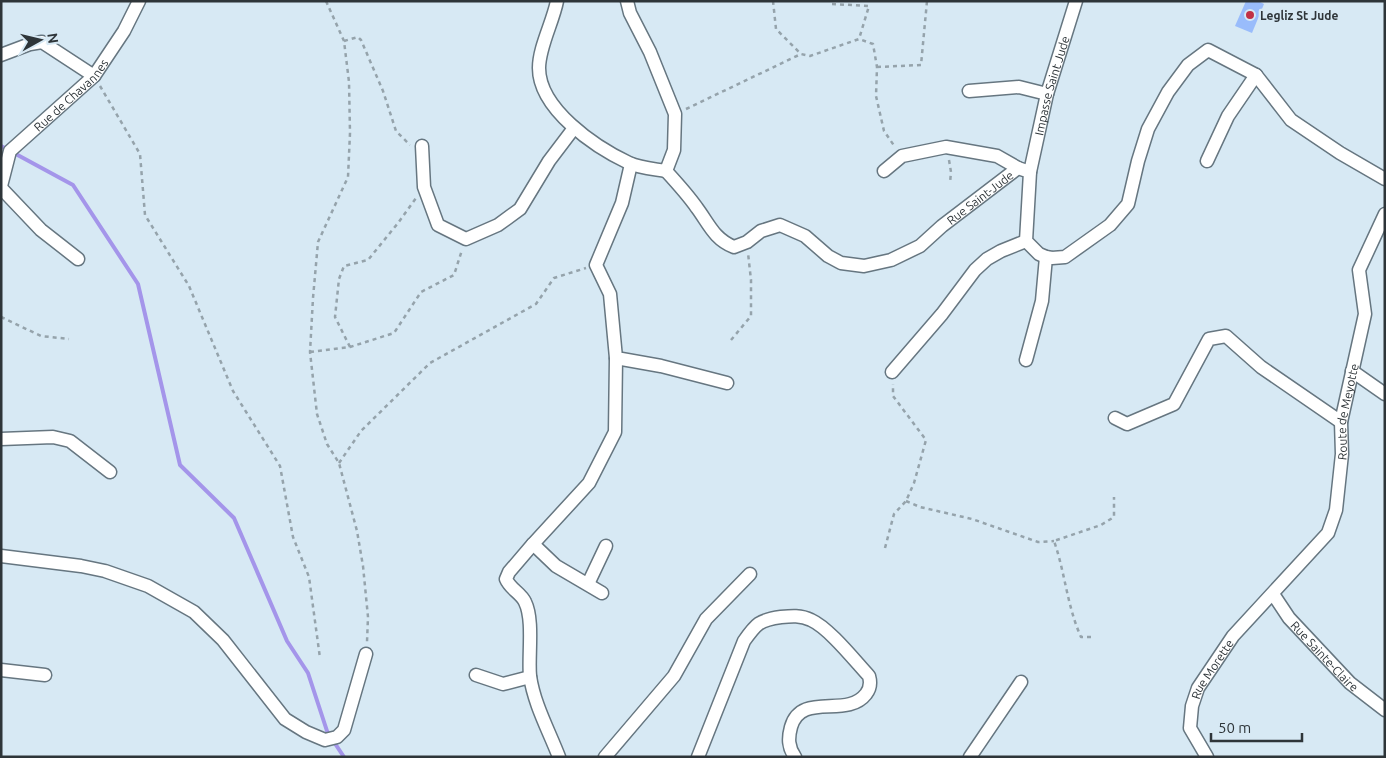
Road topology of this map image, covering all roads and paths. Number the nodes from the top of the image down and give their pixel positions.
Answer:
1 (139, 1) edge
2 (326, 1) edge
3 (557, 1) edge
4 (628, 1) edge
5 (773, 1) edge
6 (927, 1) edge
7 (1076, 1) edge
8 (832, 4) dead end
9 (859, 39) junction
10 (344, 41) junction
11 (801, 54) junction
12 (1, 55) edge
13 (877, 67) junction
14 (1256, 75) junction
15 (94, 76) junction
16 (969, 91) dead end
17 (1047, 94) junction
18 (676, 114) junction
19 (574, 128) junction
20 (946, 147) junction
21 (422, 152) joint
22 (902, 156) junction
23 (1207, 161) dead end
24 (4, 163) edge
25 (631, 164) junction
26 (1024, 170) junction
27 (666, 171) junction
28 (884, 171) dead end
29 (1385, 179) edge
30 (950, 183) dead end
31 (1, 187) edge
32 (424, 187) junction
33 (1385, 214) edge
34 (466, 240) junction
35 (747, 242) junction
36 (1026, 242) junction
37 (1046, 257) junction
38 (78, 259) dead end
39 (596, 265) junction
40 (1, 317) edge
41 (69, 339) dead end
42 (731, 340) dead end
43 (350, 347) junction
44 (310, 352) junction
45 (616, 358) junction
46 (1026, 360) dead end
47 (892, 372) joint
48 (1352, 372) junction
49 (727, 383) dead end
50 (1385, 394) edge
51 (1116, 418) dead end
52 (1341, 422) junction
53 (1, 438) edge
54 (339, 463) junction
55 (110, 472) dead end
56 (1114, 497) dead end
57 (906, 501) junction
58 (1054, 541) junction
59 (533, 544) junction
60 (606, 546) dead end
61 (885, 548) dead end
62 (1, 556) edge
63 (750, 574) dead end
64 (588, 584) junction
65 (602, 593) dead end
66 (1273, 594) junction
67 (1091, 637) dead end
68 (366, 654) joint
69 (320, 658) dead end
70 (1, 670) edge
71 (45, 675) dead end
72 (476, 675) dead end
73 (530, 676) junction
74 (1021, 682) dead end
75 (1385, 710) edge
76 (559, 757) edge
77 (605, 757) edge
78 (698, 757) edge
79 (794, 757) edge
80 (970, 757) edge
81 (1207, 757) edge

1 - 15 street, Rue de Chavannes
2 - 10 path
3 - 19 street
4 - 18 street
5 - 11 path
6 - 13 path
7 - 17 street, Impasse Saint Jude
8 - 9 path
9 - 11 path
9 - 13 path
10 - 21 path
10 - 44 path
11 - 18 path
12 - 15 street
13 - 22 path
14 - 23 street
14 - 29 street
14 - 37 street
15 - 24 street, Rue de Chavannes
15 - 69 path
16 - 17 street
17 - 26 street, Impasse Saint Jude
18 - 27 street
19 - 25 street
19 - 34 street
20 - 22 street
20 - 26 street
20 - 30 path
21 - 32 street
22 - 28 street
24 - 31 street, Rue de Chavannes
25 - 27 street
25 - 39 street
26 - 35 street, Rue Saint-Jude
26 - 36 street, Rue Saint-Jude
27 - 35 street, Rue Saint-Jude
31 - 38 street
32 - 34 street
32 - 43 path
33 - 48 street, Route de Meyotte
34 - 43 path
35 - 42 path
36 - 37 street
36 - 47 street
37 - 46 street
39 - 45 street
39 - 54 path
40 - 41 path
43 - 44 path
44 - 54 path
45 - 49 street
45 - 59 street
47 - 57 path
48 - 50 street
48 - 52 street, Route de Meyotte
51 - 52 street
52 - 66 street, Route de Meyotte
53 - 55 street
54 - 68 path
56 - 58 path
57 - 58 path
57 - 61 path
58 - 67 path
59 - 64 street
59 - 73 street
60 - 64 street
62 - 68 street
63 - 77 street
64 - 65 street
66 - 75 street, Rue Sainte-Claire
66 - 81 street, Rue Morette
70 - 71 street
72 - 73 street
73 - 76 street
74 - 80 street
78 - 79 street

